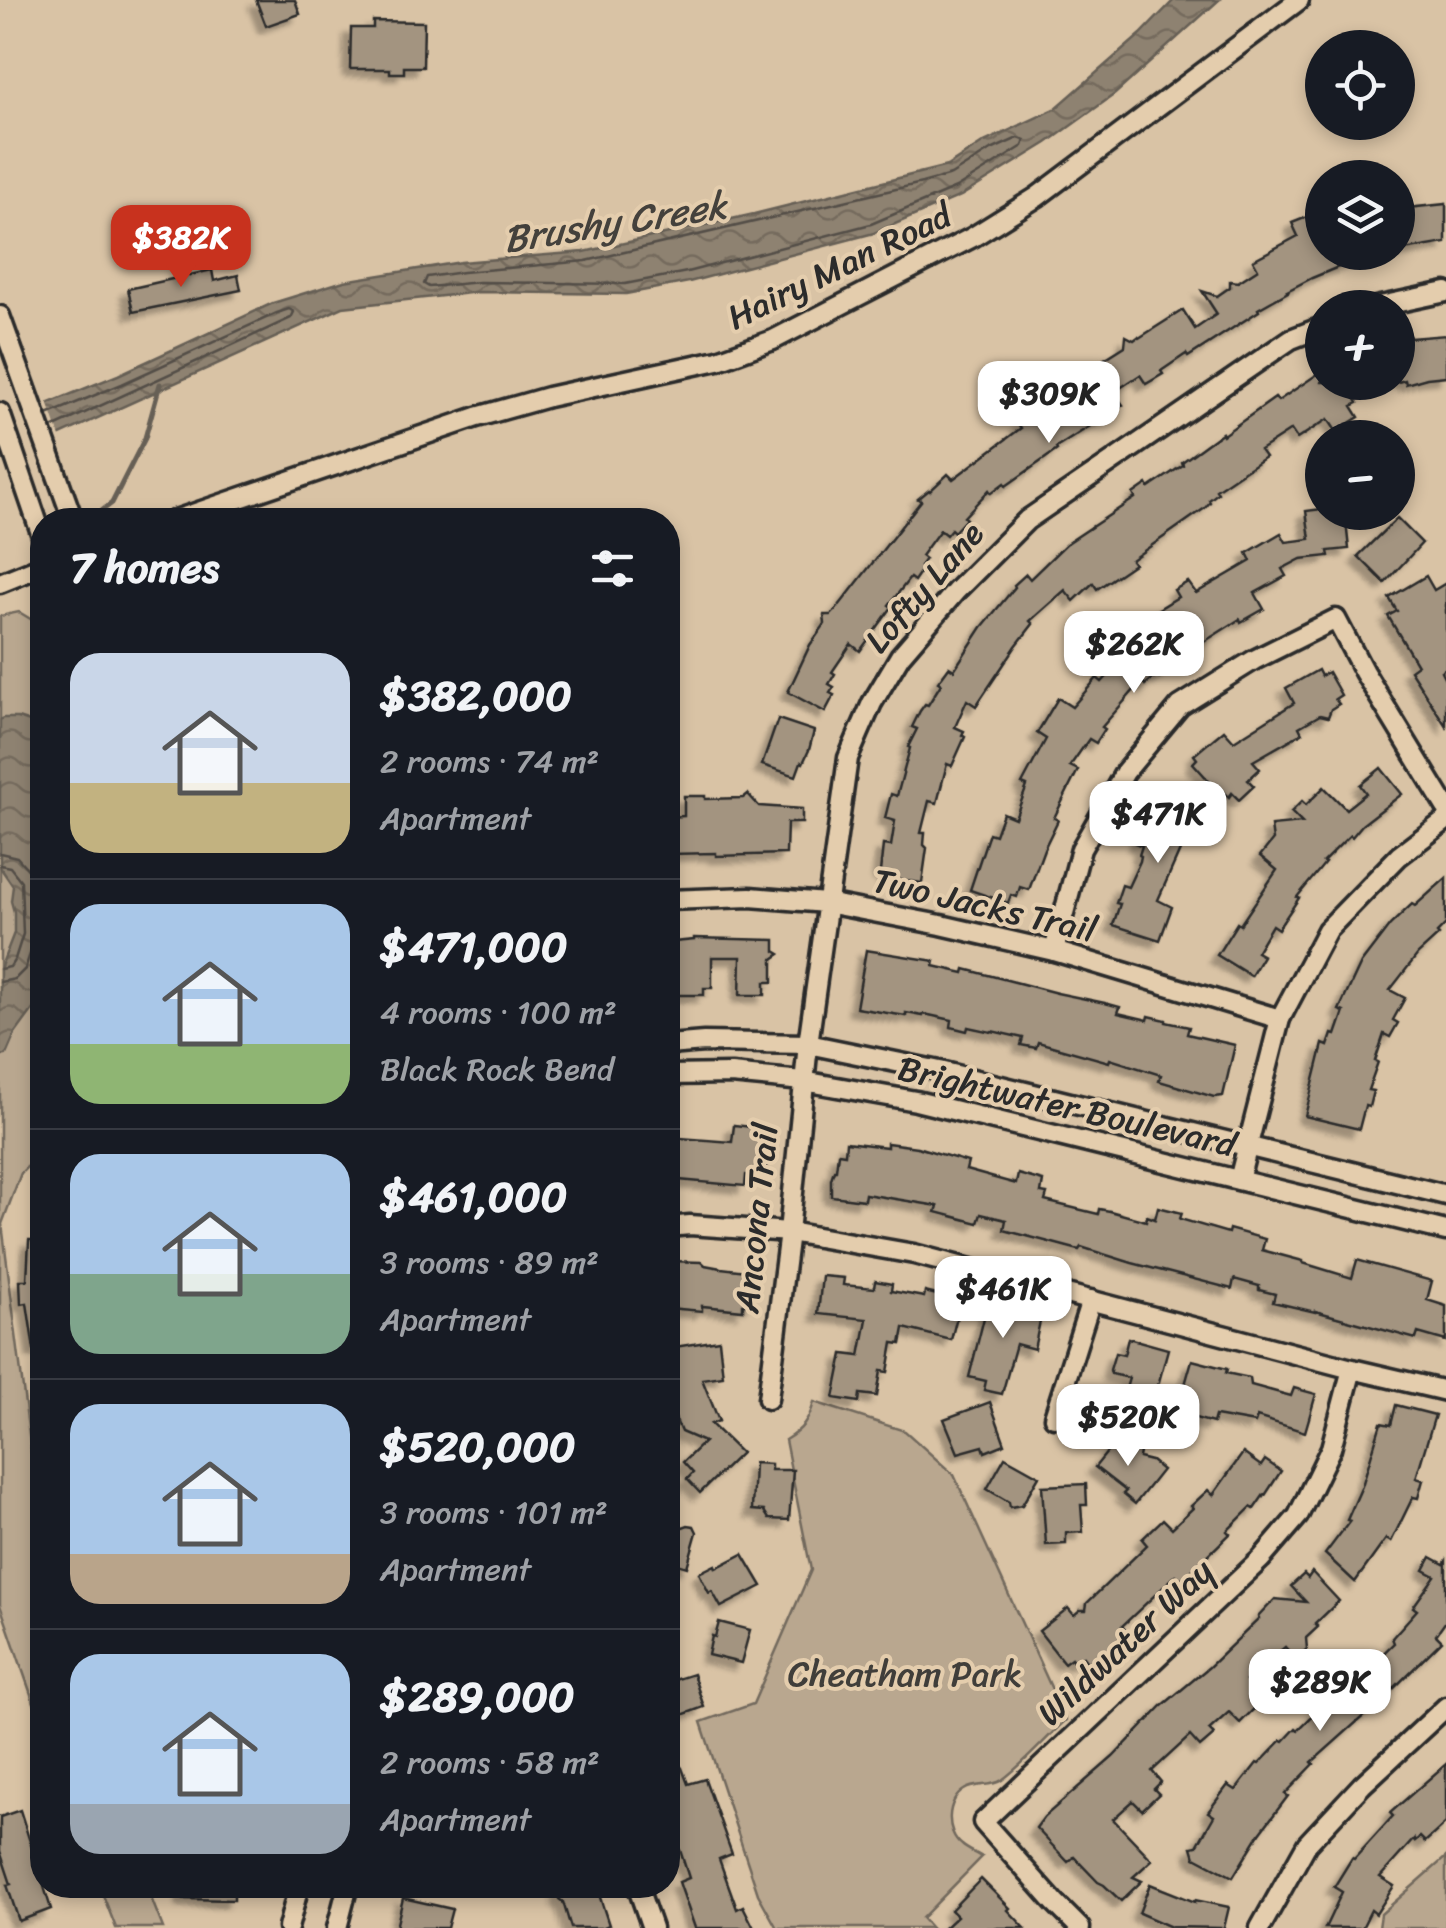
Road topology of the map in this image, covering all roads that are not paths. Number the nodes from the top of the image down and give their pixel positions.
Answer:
1 (1299, 0) edge
2 (1446, 292) edge
3 (1415, 299) edge
4 (0, 316) edge
5 (1305, 334) edge
6 (0, 413) edge
7 (33, 508) edge
8 (69, 508) edge
9 (210, 508) edge
10 (30, 571) edge
11 (0, 584) edge
12 (1446, 807) edge
13 (1446, 820) edge
14 (680, 899) edge
15 (826, 904) junction
16 (1054, 951) junction
17 (1280, 1019) junction
18 (680, 1044) edge
19 (808, 1044) junction
20 (680, 1075) edge
21 (804, 1081) junction
22 (1246, 1146) junction
23 (1239, 1180) junction
24 (1446, 1195) edge
25 (680, 1226) edge
26 (1446, 1231) edge
27 (789, 1232) junction
28 (1090, 1300) junction
29 (1352, 1369) junction
30 (1446, 1392) edge
31 (768, 1399) dead end
32 (1054, 1416) dead end
33 (1446, 1707) edge
34 (296, 1898) edge
35 (345, 1898) edge
36 (642, 1898) edge
37 (288, 1928) edge
38 (337, 1928) edge
39 (652, 1928) edge
40 (1080, 1928) edge
41 (1260, 1928) edge

1 - 9 street, Hairy Man Road
2 - 3 street
4 - 8 street
5 - 15 street, Lofty Lane
6 - 7 street
10 - 11 street
12 - 16 street
13 - 17 street
14 - 15 street, Two Jacks Trail
15 - 16 street, Two Jacks Trail
15 - 19 street, Lofty Lane
16 - 17 street, Two Jacks Trail
17 - 22 street
18 - 19 street, Brightwater Boulevard
19 - 21 street, Ancona Trail
19 - 22 street, Brightwater Boulevard
20 - 21 street, Brightwater Boulevard
21 - 23 street, Brightwater Boulevard
21 - 27 street, Ancona Trail
22 - 23 street
22 - 24 street, Brightwater Boulevard
23 - 26 street, Brightwater Boulevard
25 - 27 street
27 - 28 street
27 - 31 street, Ancona Trail
28 - 29 street
28 - 32 street
29 - 30 street
29 - 40 street, Wildwater Way
33 - 41 street
34 - 37 street
35 - 38 street
36 - 39 street

